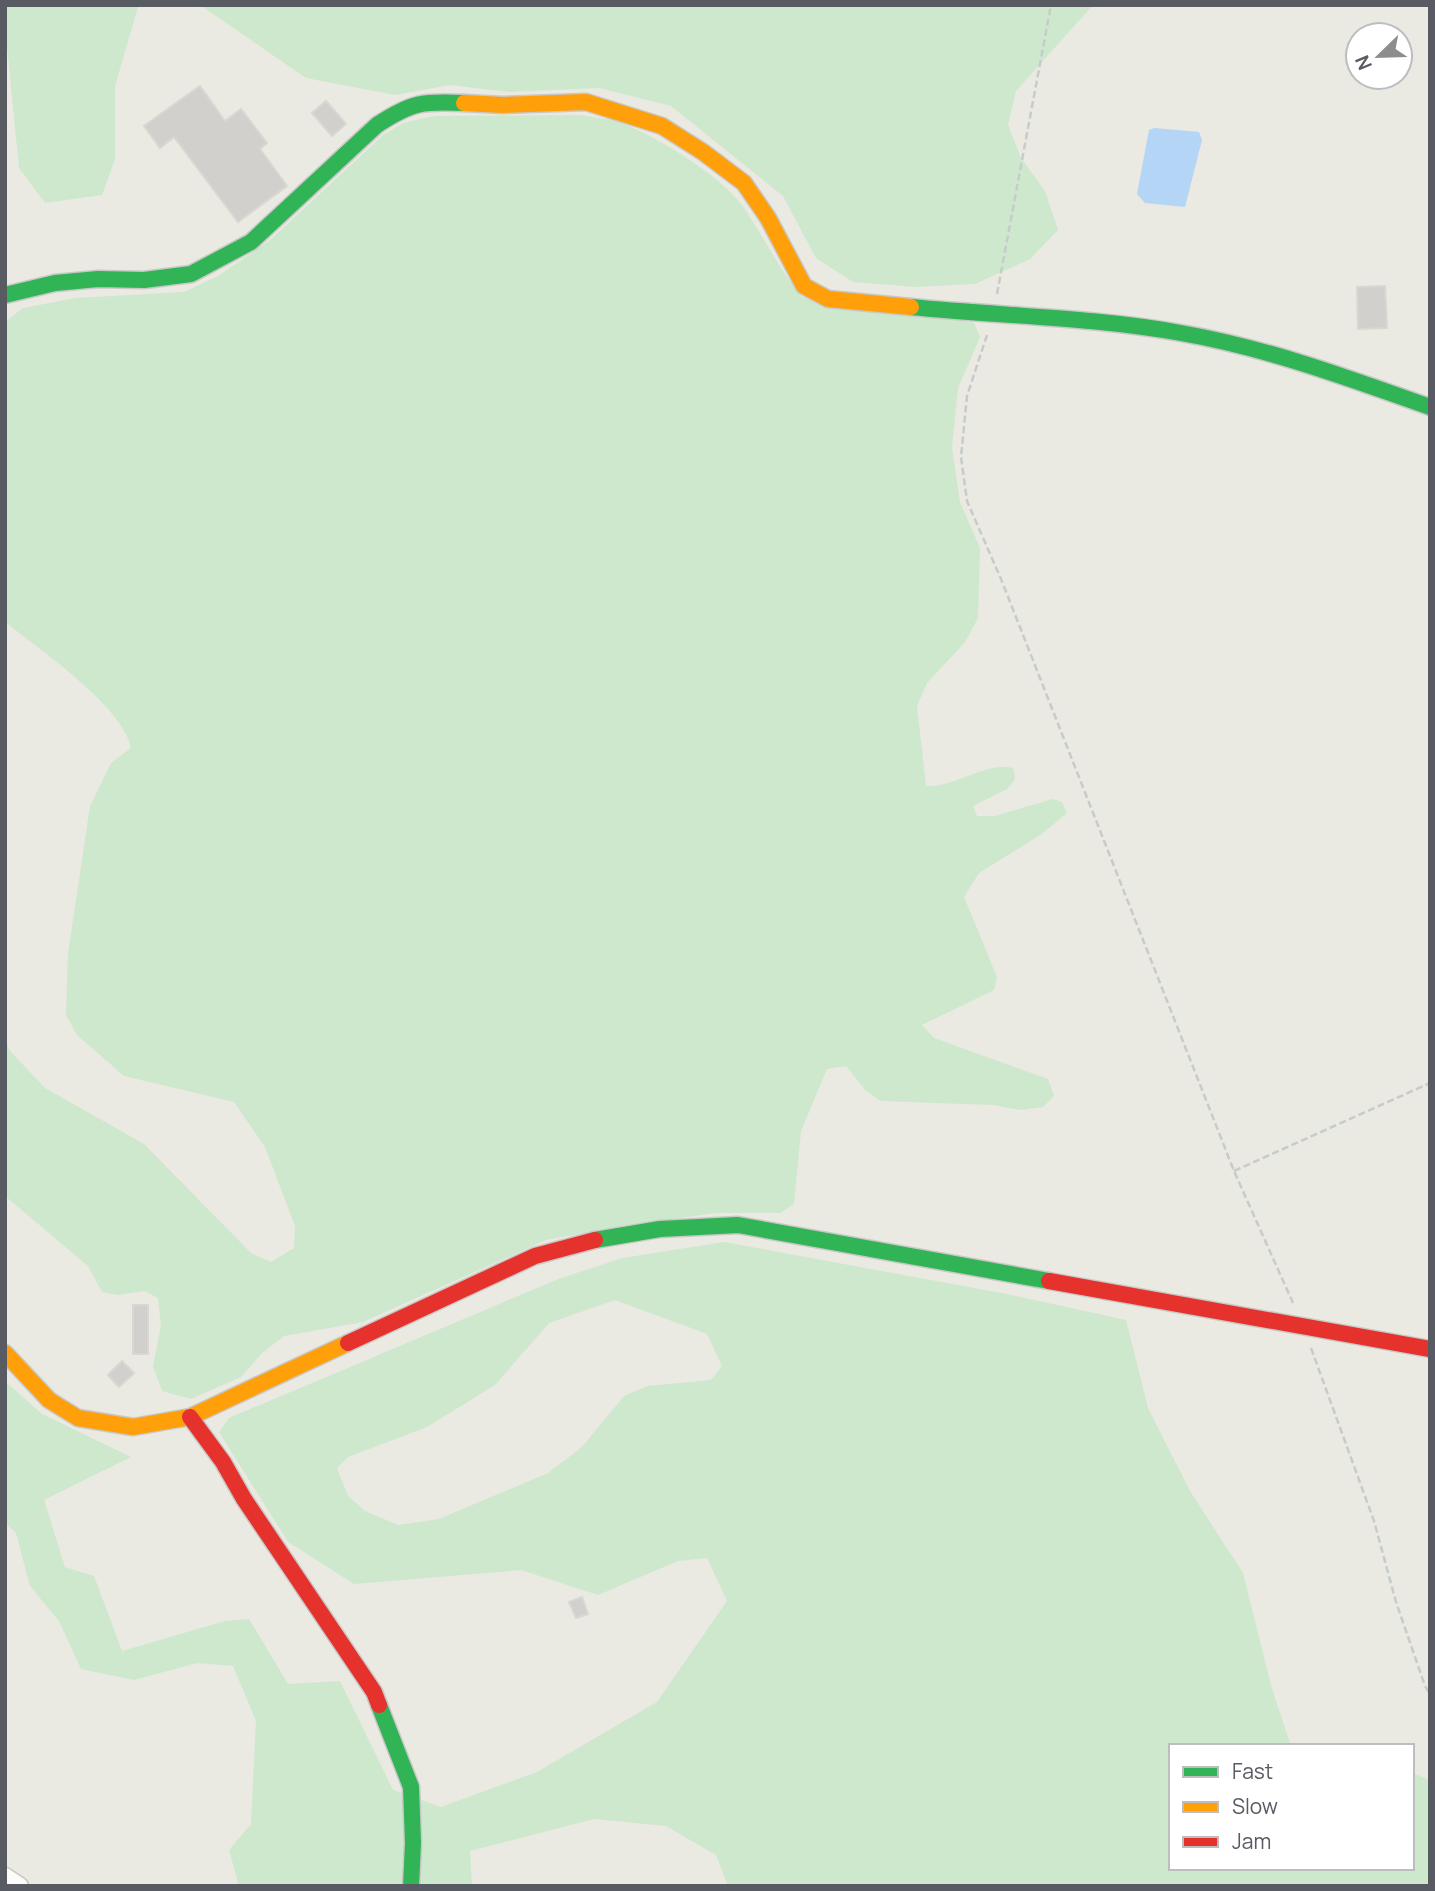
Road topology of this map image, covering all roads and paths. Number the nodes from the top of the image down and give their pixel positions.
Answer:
1 (1051, 5) edge
2 (5, 295) edge
3 (993, 315) junction
4 (1430, 407) edge
5 (1430, 1083) edge
6 (1234, 1171) junction
7 (1293, 1304) dead end
8 (1304, 1328) junction
9 (1430, 1349) edge
10 (5, 1353) edge
11 (190, 1417) junction
12 (1430, 1693) edge
13 (5, 1876) edge
14 (20, 1886) edge
15 (411, 1886) edge

1 - 3 path
2 - 3 street
3 - 4 street
3 - 6 path
5 - 6 path
6 - 7 path
8 - 9 street
8 - 11 street
8 - 12 path
10 - 11 street
11 - 15 street
13 - 14 street

